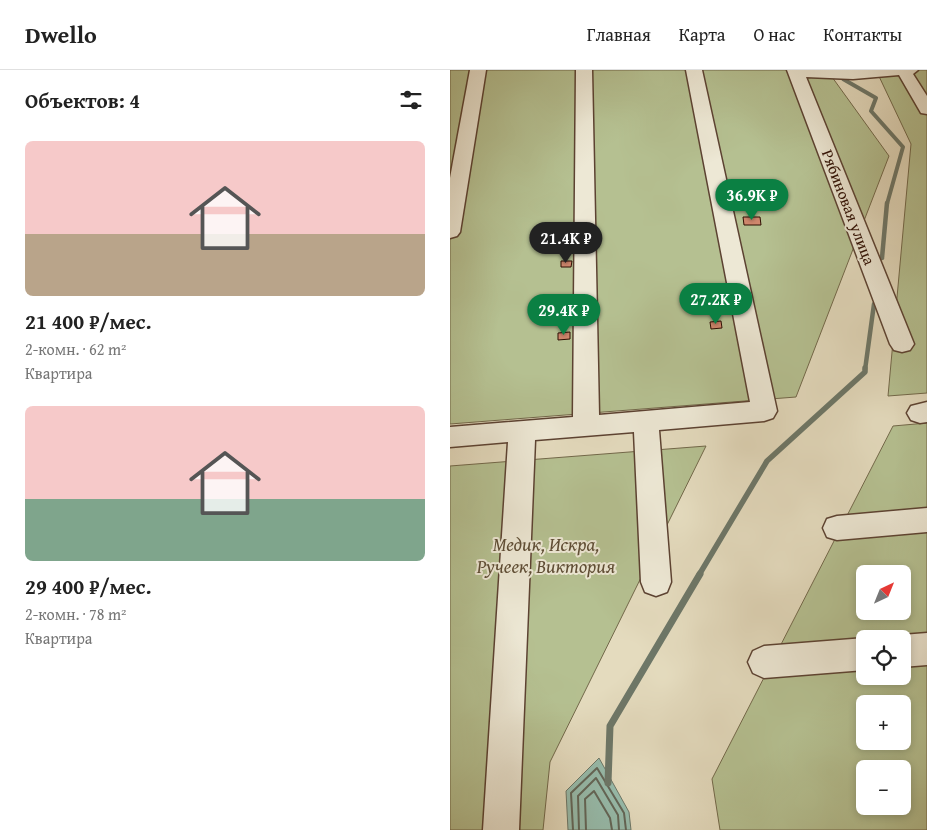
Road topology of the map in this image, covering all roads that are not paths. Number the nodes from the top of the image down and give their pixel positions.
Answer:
1 (478, 70) edge
2 (584, 70) edge
3 (694, 70) edge
4 (903, 70) edge
5 (910, 70) edge
6 (795, 71) edge
7 (927, 109) edge
8 (450, 232) edge
9 (902, 344) dead end
10 (646, 421) junction
11 (586, 426) junction
12 (522, 431) junction
13 (450, 437) edge
14 (927, 520) edge
15 (837, 528) dead end
16 (656, 582) dead end
17 (927, 649) edge
18 (911, 650) edge
19 (856, 655) edge
20 (764, 662) dead end
21 (501, 830) edge

1 - 8 lane
2 - 11 lane
3 - 10 lane
4 - 5 lane
4 - 6 lane
4 - 7 lane
6 - 9 lane, Рябиновая улица
10 - 11 lane
10 - 16 lane
11 - 12 lane
12 - 13 lane
12 - 21 lane
14 - 15 lane
17 - 18 lane
19 - 20 lane

